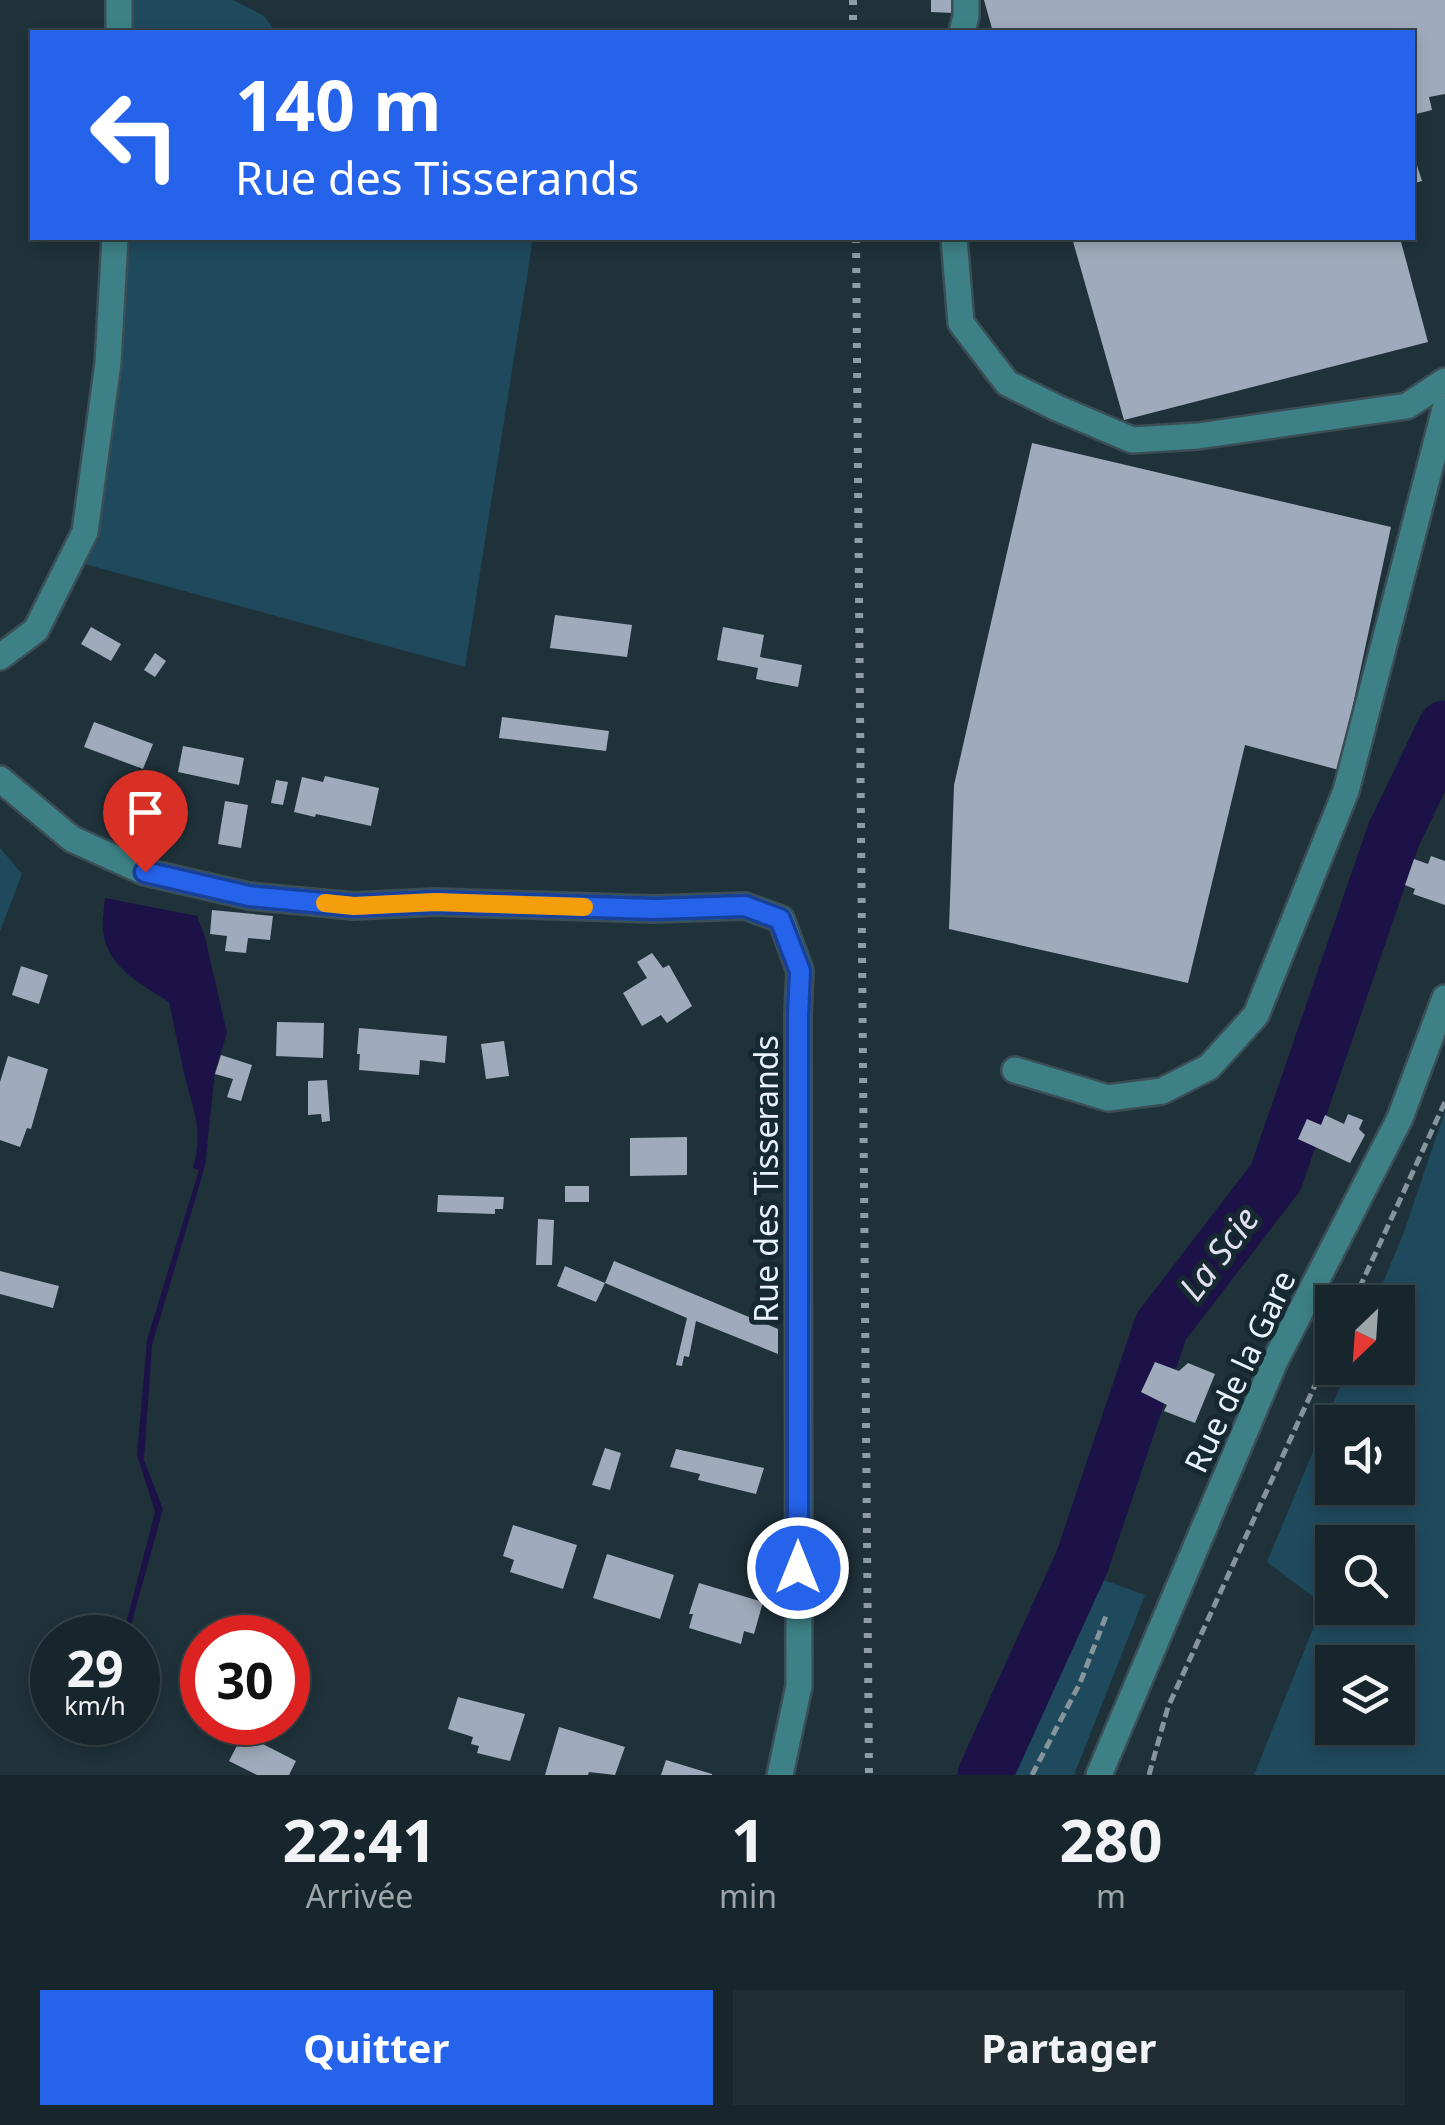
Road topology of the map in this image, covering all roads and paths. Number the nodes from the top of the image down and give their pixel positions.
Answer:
1 (118, 0) edge
2 (966, 0) edge
3 (119, 30) edge
4 (962, 30) edge
5 (115, 240) edge
6 (954, 240) edge
7 (1445, 382) edge
8 (1445, 409) edge
9 (0, 657) edge
10 (0, 779) edge
11 (1445, 998) edge
12 (1015, 1070) dead end
13 (1445, 1102) edge
14 (1361, 1285) edge
15 (1315, 1385) edge
16 (1106, 1616) dead end
17 (780, 1775) edge
18 (1032, 1775) edge
19 (1099, 1775) edge
20 (1148, 1775) edge

1 - 3 street
2 - 4 street
5 - 9 street
6 - 7 street
8 - 12 street
10 - 17 street, Rue des Tisserands
11 - 19 street, Rue de la Gare
13 - 14 path
15 - 20 path
16 - 18 path

